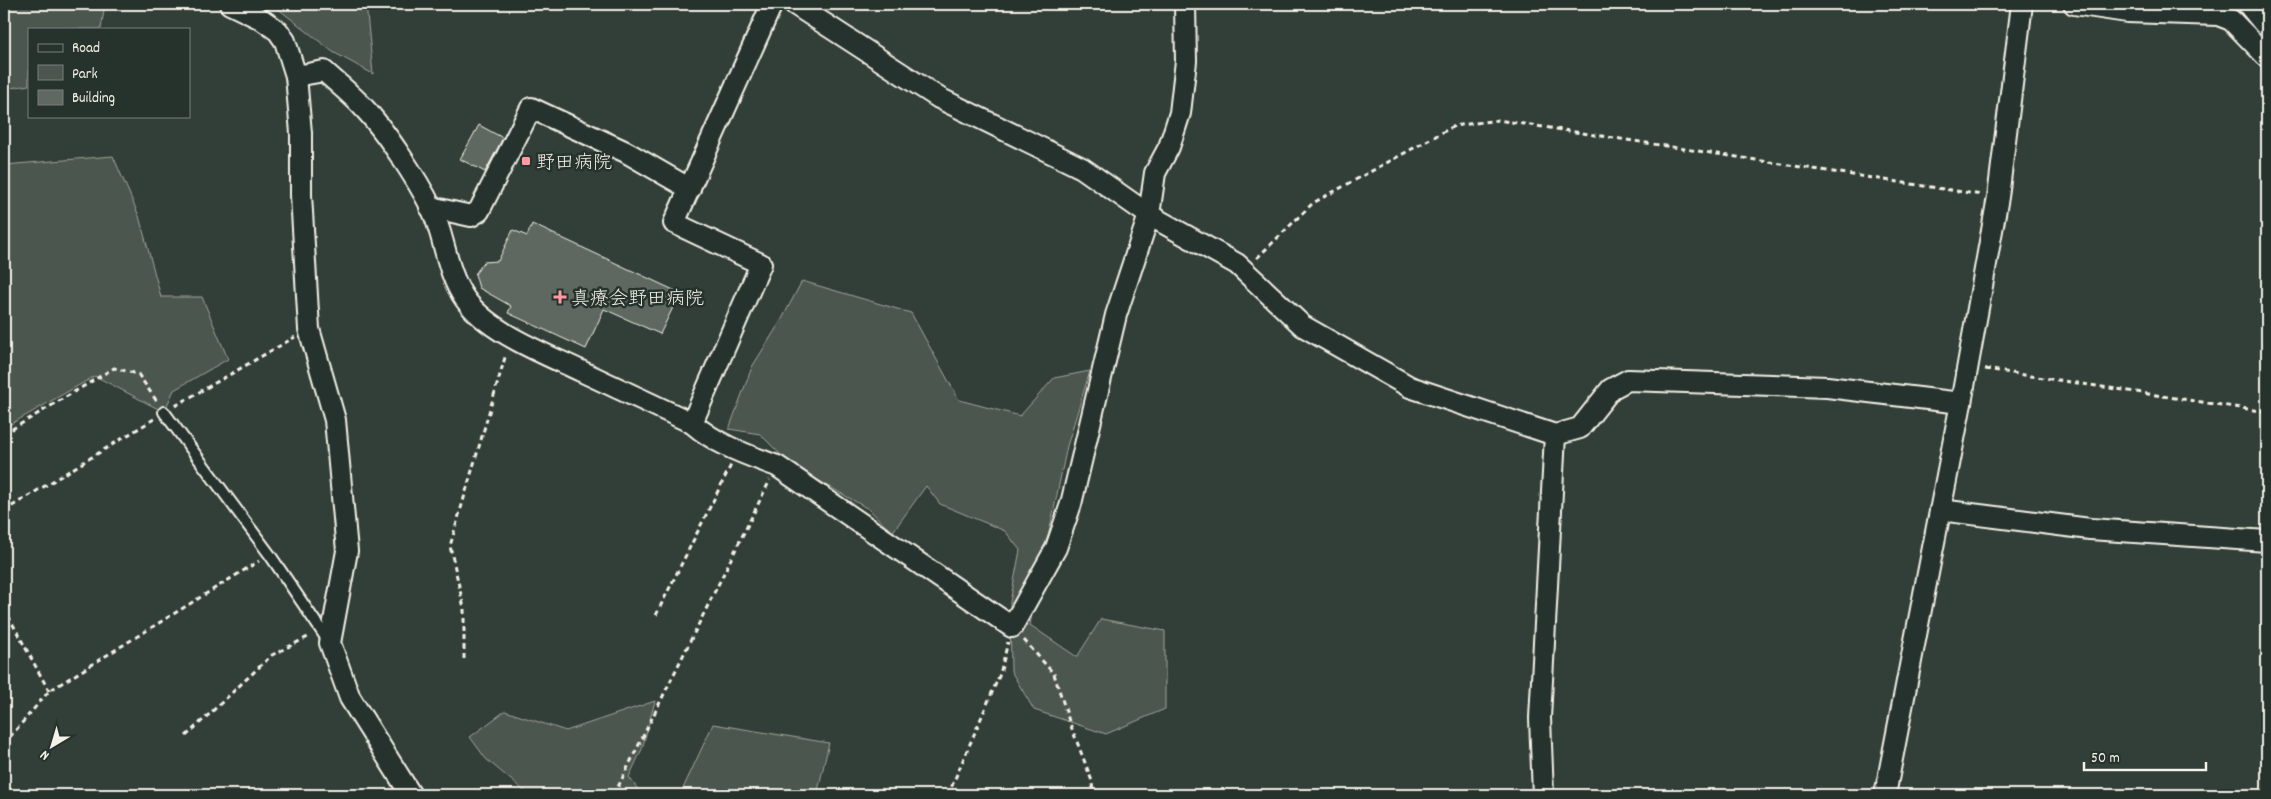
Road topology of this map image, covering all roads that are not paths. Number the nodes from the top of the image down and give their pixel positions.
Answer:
1 (230, 4) edge
2 (772, 4) edge
3 (794, 4) edge
4 (1185, 4) edge
5 (2022, 4) edge
6 (2074, 4) edge
7 (2253, 4) edge
8 (2267, 21) edge
9 (2267, 57) edge
10 (296, 76) junction
11 (690, 189) junction
12 (430, 207) junction
13 (1149, 215) junction
14 (1961, 403) junction
15 (164, 412) road end
16 (692, 424) junction
17 (1555, 435) junction
18 (1940, 510) junction
19 (2267, 541) edge
20 (326, 636) junction
21 (411, 795) edge
22 (1543, 795) edge
23 (1885, 795) edge

1 - 10 street
2 - 11 street
3 - 13 street
4 - 13 street
5 - 14 street
6 - 9 street
7 - 8 highway
10 - 12 street
10 - 20 street
11 - 12 street
11 - 16 street
12 - 16 street
13 - 16 street
13 - 17 street
14 - 17 street
14 - 18 street
15 - 20 lane
17 - 22 street
18 - 19 street
18 - 23 street
20 - 21 street

